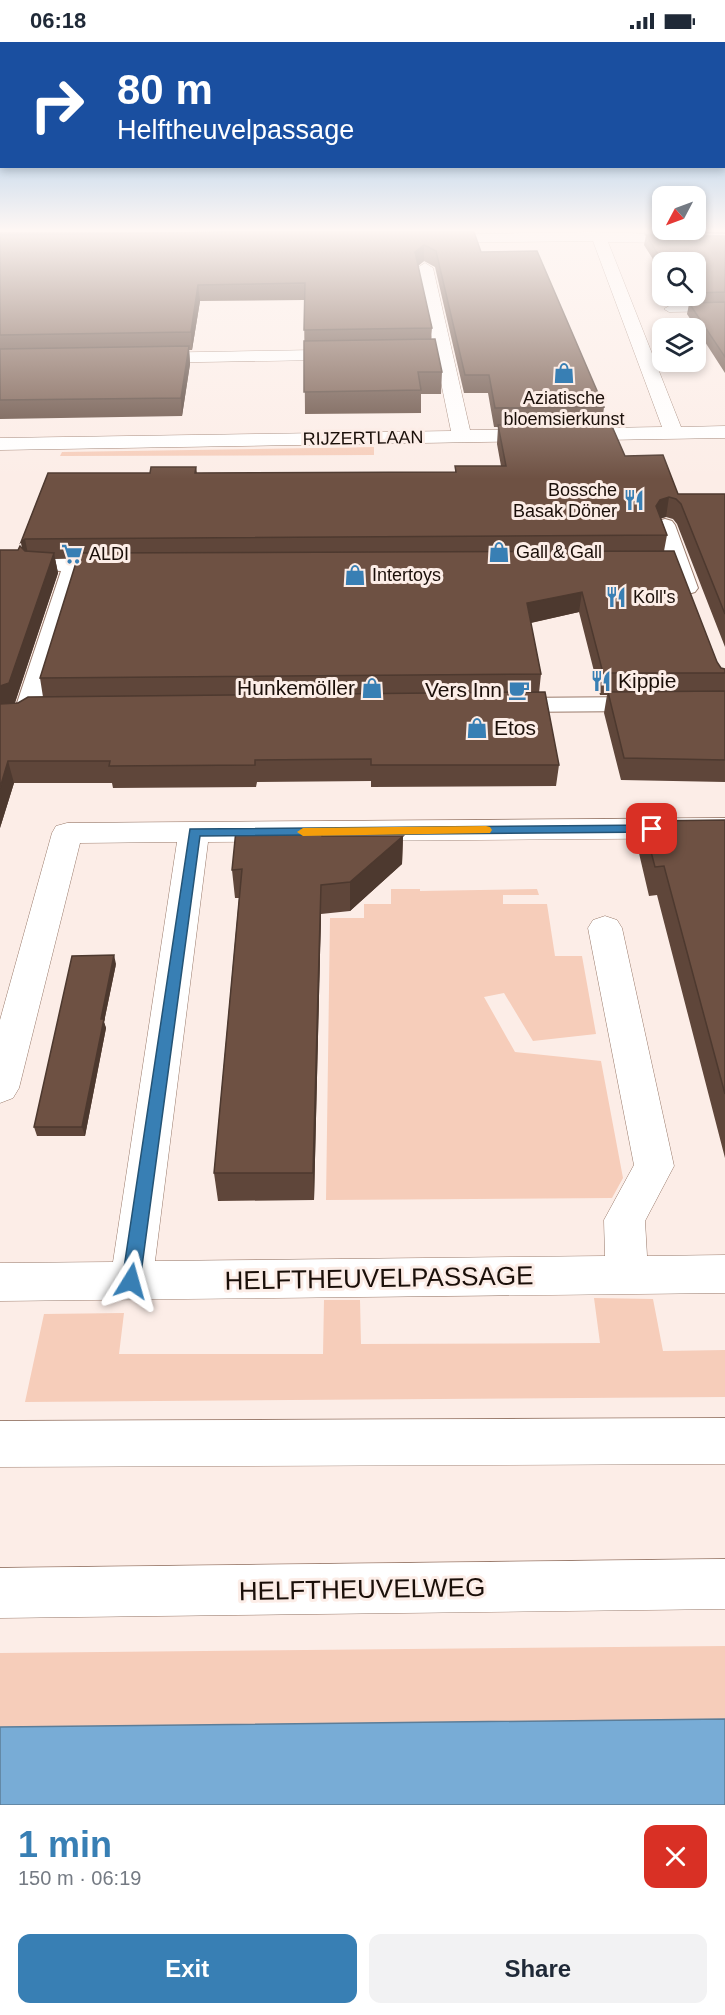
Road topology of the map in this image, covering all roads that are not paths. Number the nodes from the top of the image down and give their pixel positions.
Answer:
1 (435, 314) edge
2 (628, 314) edge
3 (443, 353) junction
4 (129, 358) edge
5 (725, 432) edge
6 (674, 433) junction
7 (462, 436) junction
8 (0, 444) edge
9 (665, 525) edge
10 (654, 563) edge
11 (678, 563) junction
12 (73, 564) junction
13 (133, 564) edge
14 (36, 565) edge
15 (695, 606) edge
16 (666, 704) edge
17 (488, 705) edge
18 (50, 709) edge
19 (725, 828) edge
20 (194, 832) junction
21 (605, 928) dead end
22 (0, 1088) edge
23 (627, 1274) junction
24 (725, 1274) edge
25 (131, 1281) junction
26 (0, 1282) edge
27 (725, 1441) edge
28 (0, 1444) edge
29 (725, 1584) edge
30 (0, 1593) edge

1 - 3 street
2 - 6 street
3 - 4 street
3 - 7 street
5 - 6 street, RIJZERTLAAN
6 - 7 street, RIJZERTLAAN
7 - 8 street, RIJZERTLAAN
9 - 11 street
10 - 11 street
11 - 15 street
12 - 13 street
12 - 14 street
12 - 18 street
16 - 17 street
19 - 20 street
20 - 22 street
20 - 25 street
21 - 23 street
23 - 24 street, HELFTHEUVELPASSAGE
23 - 25 street, HELFTHEUVELPASSAGE
25 - 26 street, HELFTHEUVELPASSAGE
27 - 28 street
29 - 30 street, HELFTHEUVELWEG

